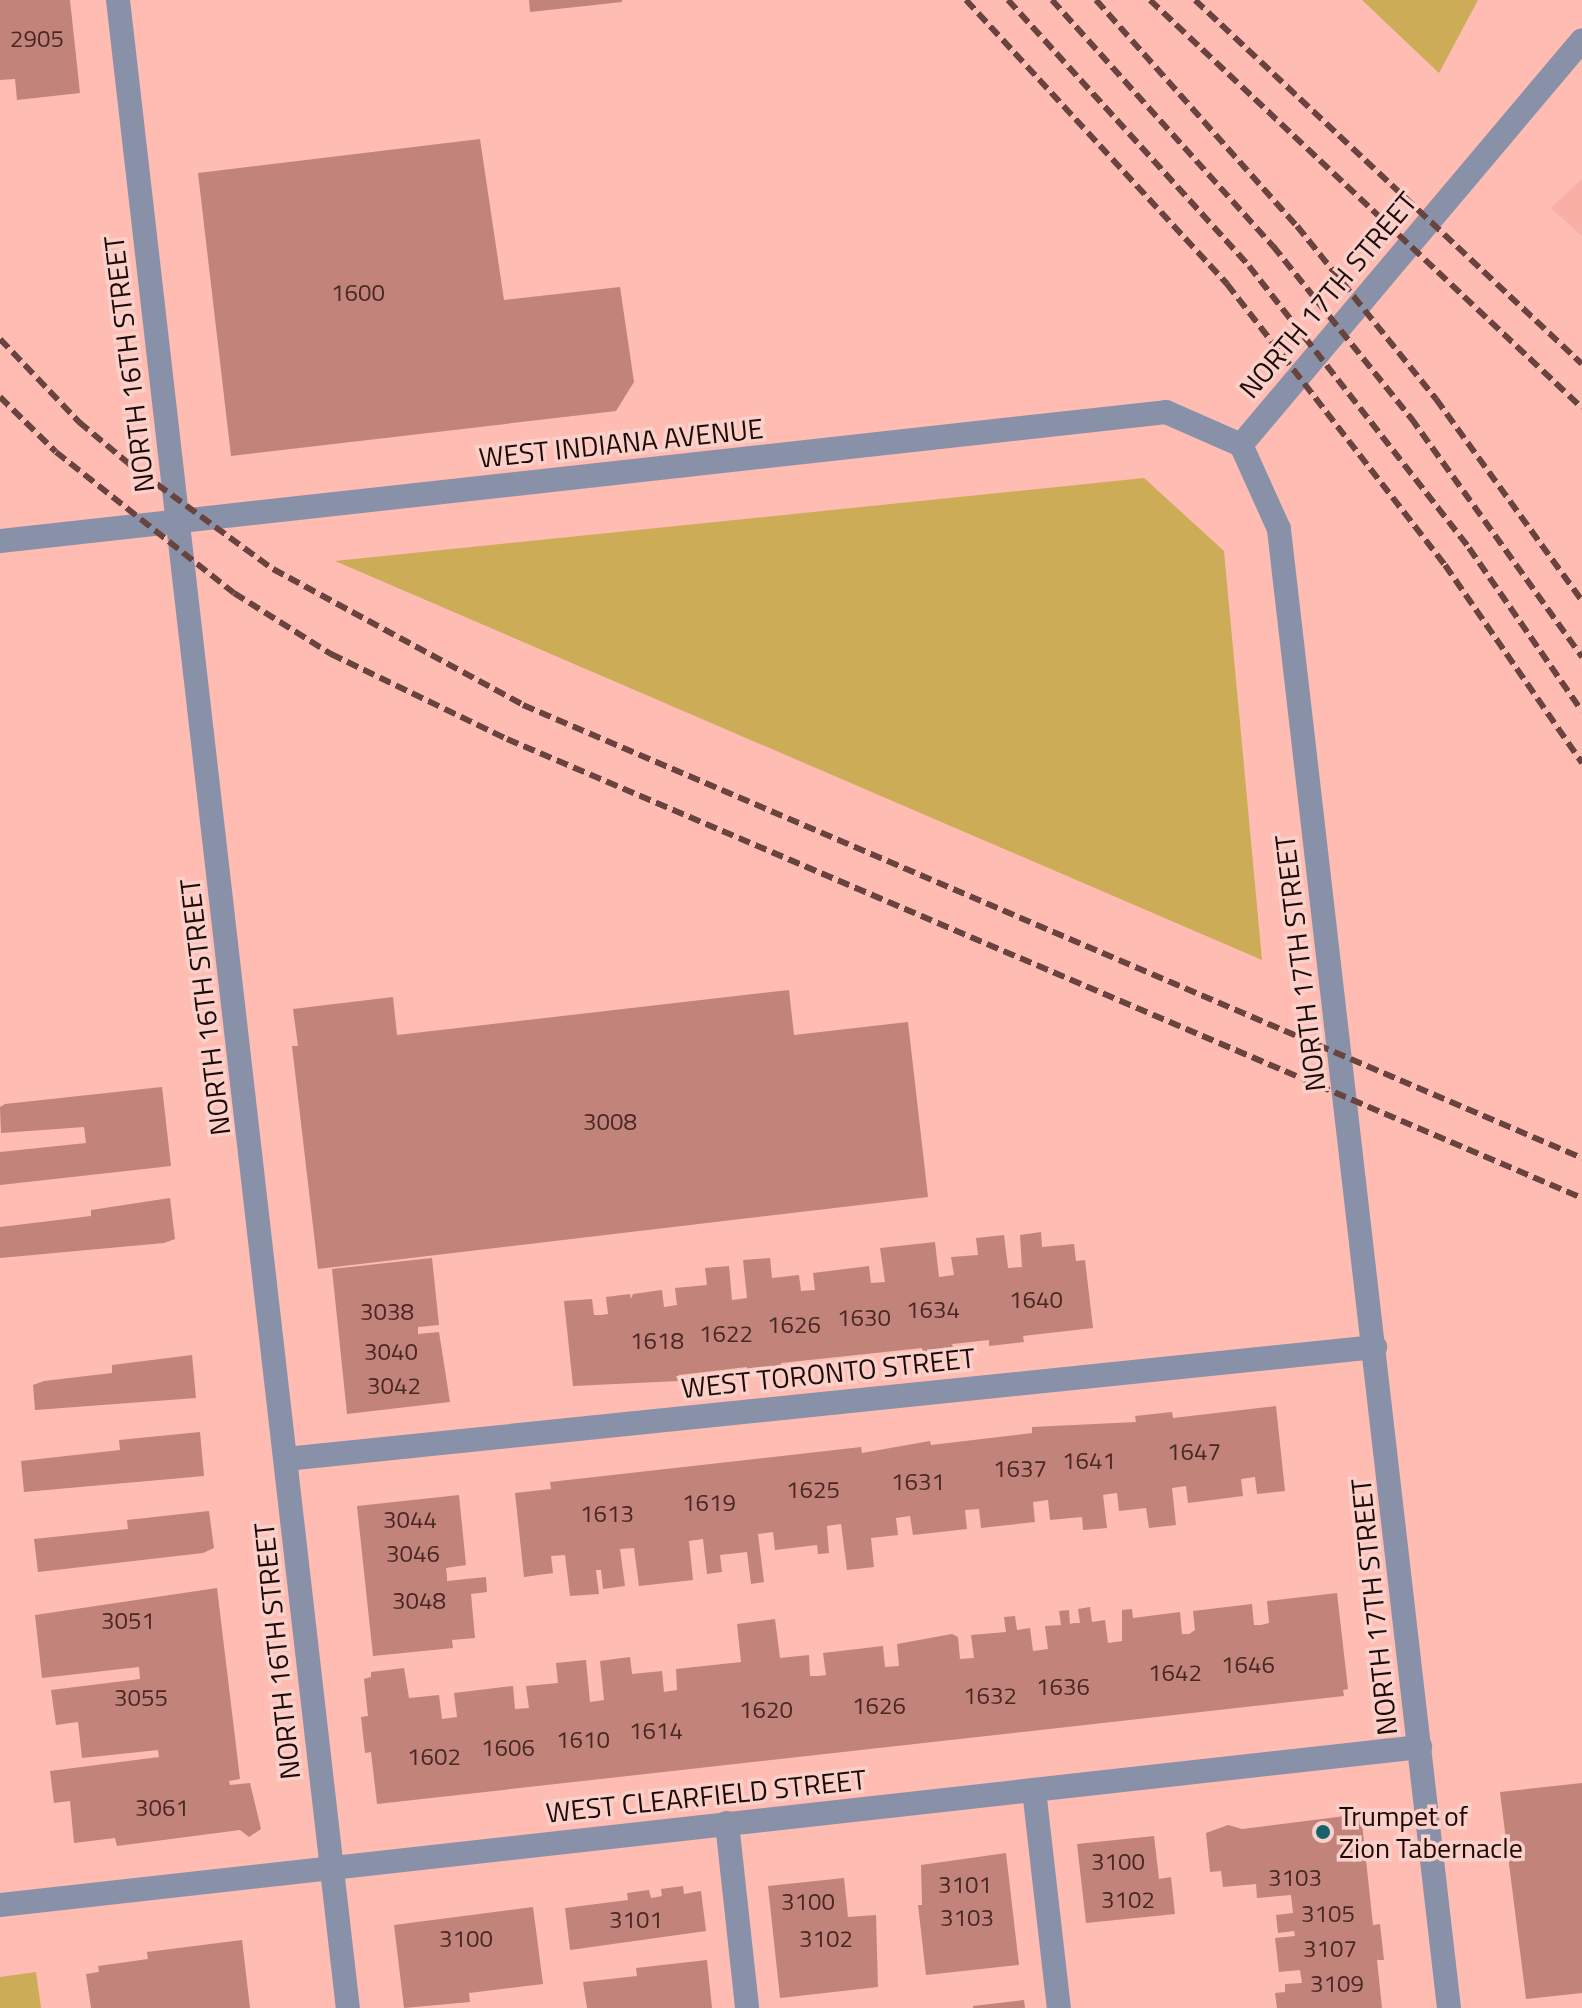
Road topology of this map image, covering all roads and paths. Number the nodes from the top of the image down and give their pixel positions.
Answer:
1 (118, 0) edge
2 (1582, 40) edge
3 (1241, 445) junction
4 (178, 523) junction
5 (0, 541) edge
6 (1375, 1347) junction
7 (286, 1459) junction
8 (1420, 1747) junction
9 (1034, 1790) junction
10 (727, 1823) junction
11 (331, 1868) junction
12 (0, 1905) edge
13 (348, 2008) edge
14 (747, 2008) edge
15 (1059, 2008) edge
16 (1449, 2008) edge

1 - 4 street, NORTH 16TH STREET
2 - 3 street, NORTH 17TH STREET
3 - 4 street, WEST INDIANA AVENUE
3 - 6 street, NORTH 17TH STREET
4 - 5 street, WEST INDIANA AVENUE
4 - 7 street, NORTH 16TH STREET
6 - 7 street, WEST TORONTO STREET
6 - 8 street, NORTH 17TH STREET
7 - 11 street, NORTH 16TH STREET
8 - 9 street, WEST CLEARFIELD STREET
8 - 16 street, NORTH 17TH STREET
9 - 10 street, WEST CLEARFIELD STREET
9 - 15 street
10 - 11 street, WEST CLEARFIELD STREET
10 - 14 street
11 - 12 street, WEST CLEARFIELD STREET
11 - 13 street, NORTH 16TH STREET

